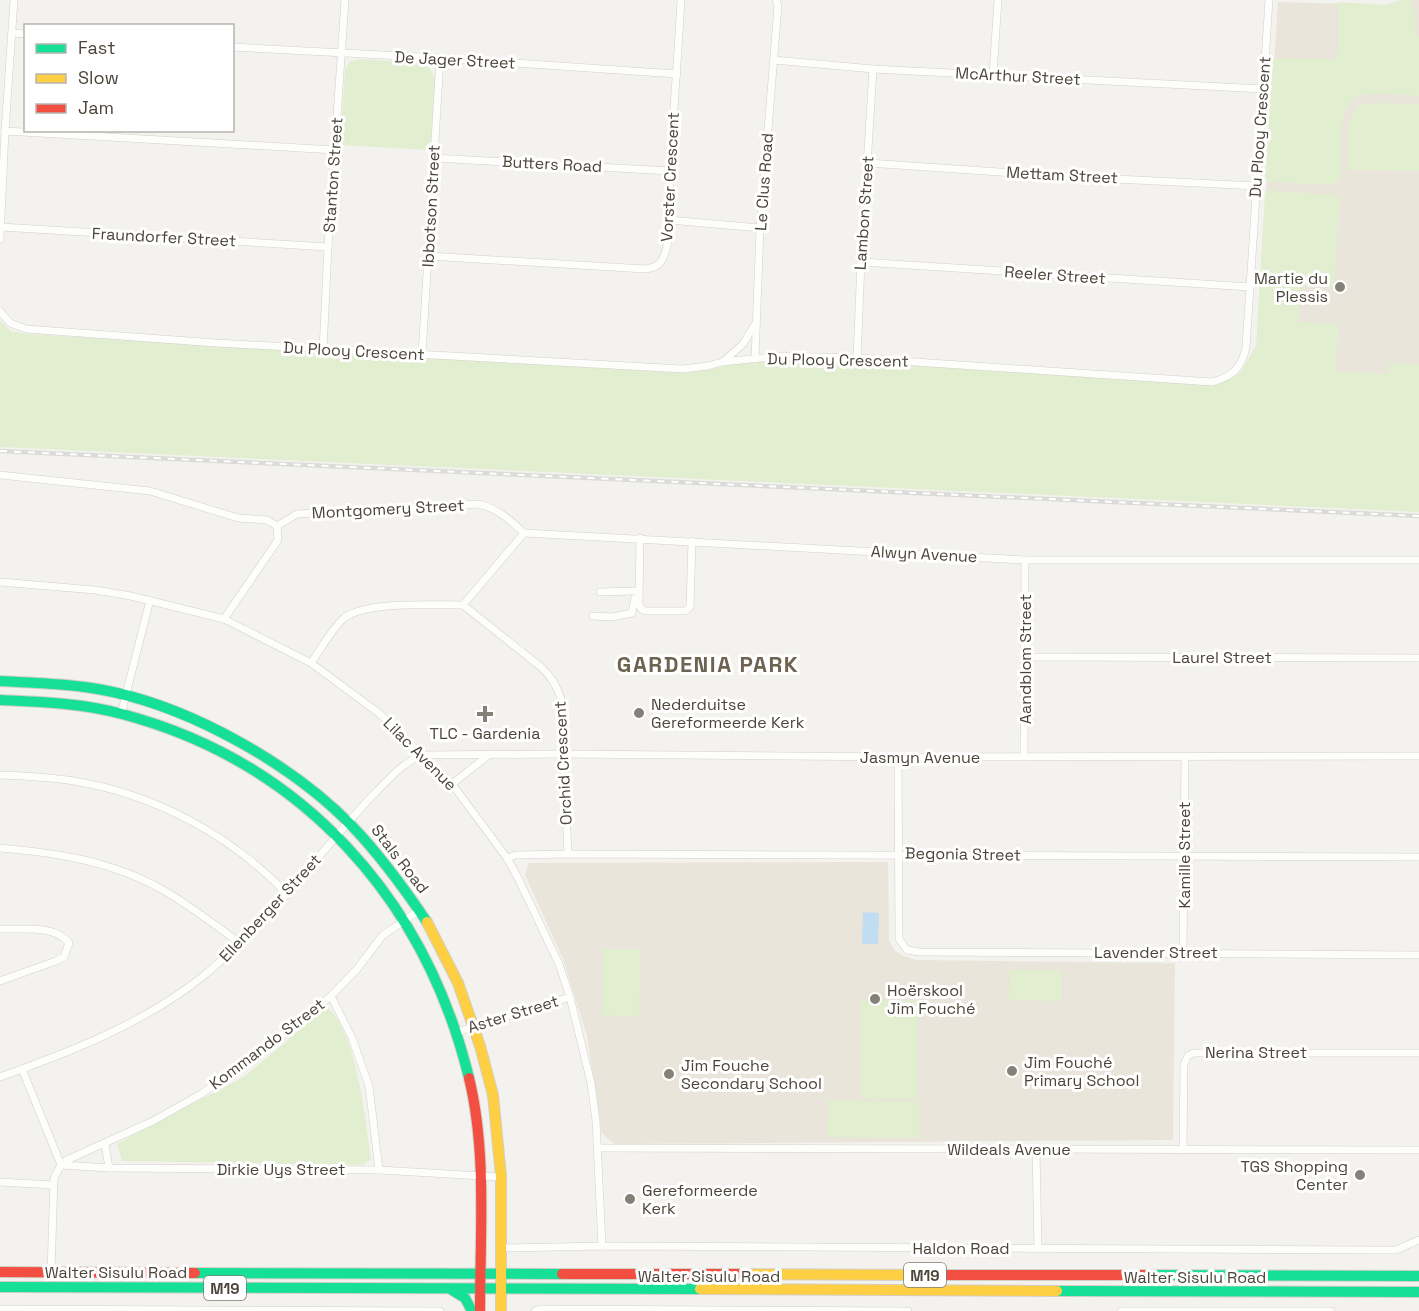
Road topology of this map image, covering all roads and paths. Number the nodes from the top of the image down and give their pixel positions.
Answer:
1 (14, 0) edge
2 (345, 0) edge
3 (681, 0) edge
4 (998, 0) edge
5 (1269, 0) edge
6 (778, 2) edge
7 (12, 33) junction
8 (24, 34) edge
9 (234, 47) edge
10 (341, 54) junction
11 (440, 58) junction
12 (774, 60) junction
13 (873, 69) junction
14 (677, 74) junction
15 (993, 74) junction
16 (1263, 89) junction
17 (5, 131) junction
18 (335, 150) junction
19 (434, 158) junction
20 (868, 163) junction
21 (670, 171) junction
22 (1257, 186) junction
23 (669, 220) junction
24 (1, 227) edge
25 (760, 228) junction
26 (0, 239) edge
27 (328, 247) junction
28 (428, 256) junction
29 (861, 262) junction
30 (1250, 287) junction
31 (0, 311) edge
32 (758, 320) junction
33 (323, 350) junction
34 (422, 355) junction
35 (857, 358) junction
36 (755, 359) junction
37 (722, 362) junction
38 (0, 475) edge
39 (277, 526) junction
40 (524, 533) junction
41 (638, 538) junction
42 (692, 541) junction
43 (1025, 560) junction
44 (1419, 560) edge
45 (0, 582) edge
46 (635, 591) junction
47 (600, 592) dead end
48 (150, 600) junction
49 (463, 604) junction
50 (593, 616) dead end
51 (224, 619) junction
52 (1025, 657) junction
53 (1419, 658) edge
54 (311, 663) junction
55 (0, 681) edge
56 (126, 696) junction
57 (0, 700) edge
58 (121, 714) junction
59 (490, 754) junction
60 (563, 754) junction
61 (421, 755) junction
62 (1419, 756) edge
63 (898, 757) junction
64 (1024, 757) junction
65 (1185, 757) junction
66 (0, 775) edge
67 (452, 784) junction
68 (348, 821) junction
69 (336, 835) junction
70 (0, 848) edge
71 (568, 854) junction
72 (899, 854) junction
73 (1185, 857) junction
74 (1419, 857) edge
75 (507, 858) junction
76 (287, 894) junction
77 (420, 910) junction
78 (404, 921) junction
79 (0, 929) edge
80 (240, 944) junction
81 (1184, 952) junction
82 (1419, 955) edge
83 (0, 981) edge
84 (331, 996) junction
85 (570, 997) junction
86 (475, 1026) junction
87 (457, 1032) junction
88 (1419, 1053) edge
89 (22, 1069) junction
90 (0, 1077) edge
91 (105, 1144) junction
92 (598, 1148) junction
93 (1036, 1149) junction
94 (1183, 1150) junction
95 (1419, 1150) edge
96 (61, 1165) junction
97 (109, 1168) junction
98 (379, 1170) junction
99 (480, 1177) junction
100 (500, 1177) junction
101 (0, 1182) edge
102 (53, 1185) junction
103 (1419, 1240) edge
104 (602, 1246) junction
105 (502, 1248) junction
106 (1038, 1249) junction
107 (0, 1272) edge
108 (51, 1272) junction
109 (166, 1273) junction
110 (277, 1273) junction
111 (354, 1274) junction
112 (480, 1274) junction
113 (501, 1274) junction
114 (1419, 1274) edge
115 (0, 1287) edge
116 (51, 1287) junction
117 (166, 1287) junction
118 (277, 1288) junction
119 (354, 1288) junction
120 (449, 1289) junction
121 (480, 1289) junction
122 (501, 1290) junction
123 (1419, 1292) edge
124 (0, 1309) edge
125 (144, 1311) edge
126 (440, 1311) edge
127 (472, 1311) edge
128 (480, 1311) edge
129 (501, 1311) edge
130 (535, 1311) edge
131 (813, 1311) edge
132 (908, 1311) edge
133 (1121, 1311) edge
134 (1130, 1311) edge
135 (1331, 1311) edge

1 - 7 street
2 - 10 street, Stanton Street
3 - 14 street, Vorster Crescent
4 - 15 street
5 - 16 street, Du Plooy Crescent
6 - 12 street, Le Clus Road
7 - 8 street
7 - 17 street
9 - 10 street, De Jager Street
10 - 11 street, De Jager Street
10 - 18 street, Stanton Street
11 - 14 street, De Jager Street
11 - 19 street, Ibbotson Street
12 - 13 street, McArthur Street
12 - 25 street, Le Clus Road
13 - 15 street, McArthur Street
13 - 20 street, Lambon Street
14 - 21 street, Vorster Crescent
15 - 16 street, McArthur Street
16 - 22 street, Du Plooy Crescent
17 - 18 street
17 - 24 street
18 - 27 street, Stanton Street
19 - 21 street, Butters Road
19 - 28 street, Ibbotson Street
20 - 22 street, Mettam Street
20 - 29 street, Lambon Street
21 - 23 street, Vorster Crescent
22 - 30 street, Du Plooy Crescent
23 - 25 street
23 - 28 street, Vorster Crescent
24 - 26 street
24 - 27 street, Fraundorfer Street
25 - 32 street, Le Clus Road
27 - 33 street, Stanton Street
28 - 34 street, Ibbotson Street
29 - 30 street, Reeler Street
29 - 35 street, Lambon Street
30 - 35 street, Du Plooy Crescent
31 - 33 street, Du Plooy Crescent
32 - 36 street, Le Clus Road
32 - 37 street
33 - 34 street, Du Plooy Crescent
34 - 37 street, Du Plooy Crescent
35 - 36 street, Du Plooy Crescent
36 - 37 street, Du Plooy Crescent
38 - 39 street
39 - 40 street, Montgomery Street
39 - 51 street
40 - 41 street, Alwyn Avenue
40 - 49 street
41 - 42 street, Alwyn Avenue
41 - 42 street
41 - 46 street
42 - 43 street, Alwyn Avenue
43 - 44 street, Alwyn Avenue
43 - 52 street, Aandblom Street
45 - 48 street, Lilac Avenue
46 - 47 street
46 - 50 street
48 - 51 street, Lilac Avenue
48 - 56 street
49 - 54 street
49 - 60 street, Orchid Crescent
51 - 54 street, Lilac Avenue
52 - 53 street, Laurel Street
52 - 64 street, Aandblom Street
54 - 61 street, Lilac Avenue
55 - 56 main road, Stals Road
56 - 58 street
56 - 68 main road, Stals Road
57 - 58 main road, Stals Road
58 - 69 main road, Stals Road
59 - 60 street, Jasmyn Avenue
59 - 61 street, Jasmyn Avenue
59 - 67 street
60 - 63 street, Jasmyn Avenue
60 - 71 street, Orchid Crescent
61 - 67 street, Lilac Avenue
61 - 68 street, Ellenberger Street
62 - 65 street, Jasmyn Avenue
63 - 64 street, Jasmyn Avenue
63 - 72 street
64 - 65 street, Jasmyn Avenue
65 - 73 street, Kamille Street
66 - 76 street
67 - 75 street, Lilac Avenue
68 - 69 street, Ellenberger Street
68 - 77 main road, Stals Road
69 - 76 street, Ellenberger Street
69 - 78 main road, Stals Road
70 - 80 street
71 - 72 street, Begonia Street
71 - 75 street, Begonia Street
72 - 73 street, Begonia Street
72 - 81 street, Lavender Street
73 - 74 street, Begonia Street
73 - 81 street, Kamille Street
75 - 85 street, Lilac Avenue
76 - 80 street, Ellenberger Street
77 - 78 street, Kommando Street
77 - 86 main road, Stals Road
78 - 84 street, Kommando Street
78 - 87 main road, Stals Road
79 - 83 street
80 - 89 street, Ellenberger Street
81 - 82 street, Lavender Street
84 - 91 street, Kommando Street
84 - 98 street
85 - 86 street, Aster Street
85 - 92 street, Lilac Avenue
86 - 87 street, Aster Street
86 - 100 main road, Stals Road
87 - 99 main road, Stals Road
88 - 94 street, Nerina Street
89 - 90 street, Ellenberger Street
89 - 96 street
91 - 96 street, Kommando Street
91 - 97 street
92 - 93 street, Wildeals Avenue
92 - 104 street, Lilac Avenue
93 - 94 street, Wildeals Avenue
93 - 106 street
94 - 95 street, Wildeals Avenue
96 - 97 street, Dirkie Uys Street
96 - 102 street
97 - 98 street, Dirkie Uys Street
98 - 99 street, Dirkie Uys Street
99 - 100 street, Dirkie Uys Street
99 - 112 main road, Stals Road
100 - 105 main road, Stals Road
101 - 102 street
102 - 108 street
103 - 106 street, Haldon Road
104 - 105 street, Haldon Road
104 - 106 street, Haldon Road
105 - 113 main road, Stals Road
107 - 108 main road, Walter Sisulu Road / M19
108 - 109 main road, Walter Sisulu Road / M19
108 - 116 street
109 - 110 main road, Walter Sisulu Road / M19
109 - 117 main road
110 - 111 main road, Walter Sisulu Road / M19
110 - 118 main road
111 - 112 main road, Walter Sisulu Road / M19
111 - 119 main road
112 - 113 main road, Walter Sisulu Road / M19
112 - 121 main road, Stals Road
113 - 114 main road, Walter Sisulu Road / M19
113 - 122 main road, Stals Road
115 - 116 main road, Walter Sisulu Road / M19
116 - 117 main road, Walter Sisulu Road / M19
117 - 118 main road, Walter Sisulu Road / M19
118 - 119 main road, Walter Sisulu Road / M19
119 - 120 main road, Walter Sisulu Road / M19
120 - 121 main road, Walter Sisulu Road / M19
120 - 127 main road
121 - 122 main road, Walter Sisulu Road / M19
121 - 128 main road, Stals Road
122 - 123 main road, Walter Sisulu Road / M19
122 - 129 main road, Stals Road
124 - 125 street
125 - 126 street
130 - 131 street
131 - 132 street
133 - 134 street
134 - 135 street

